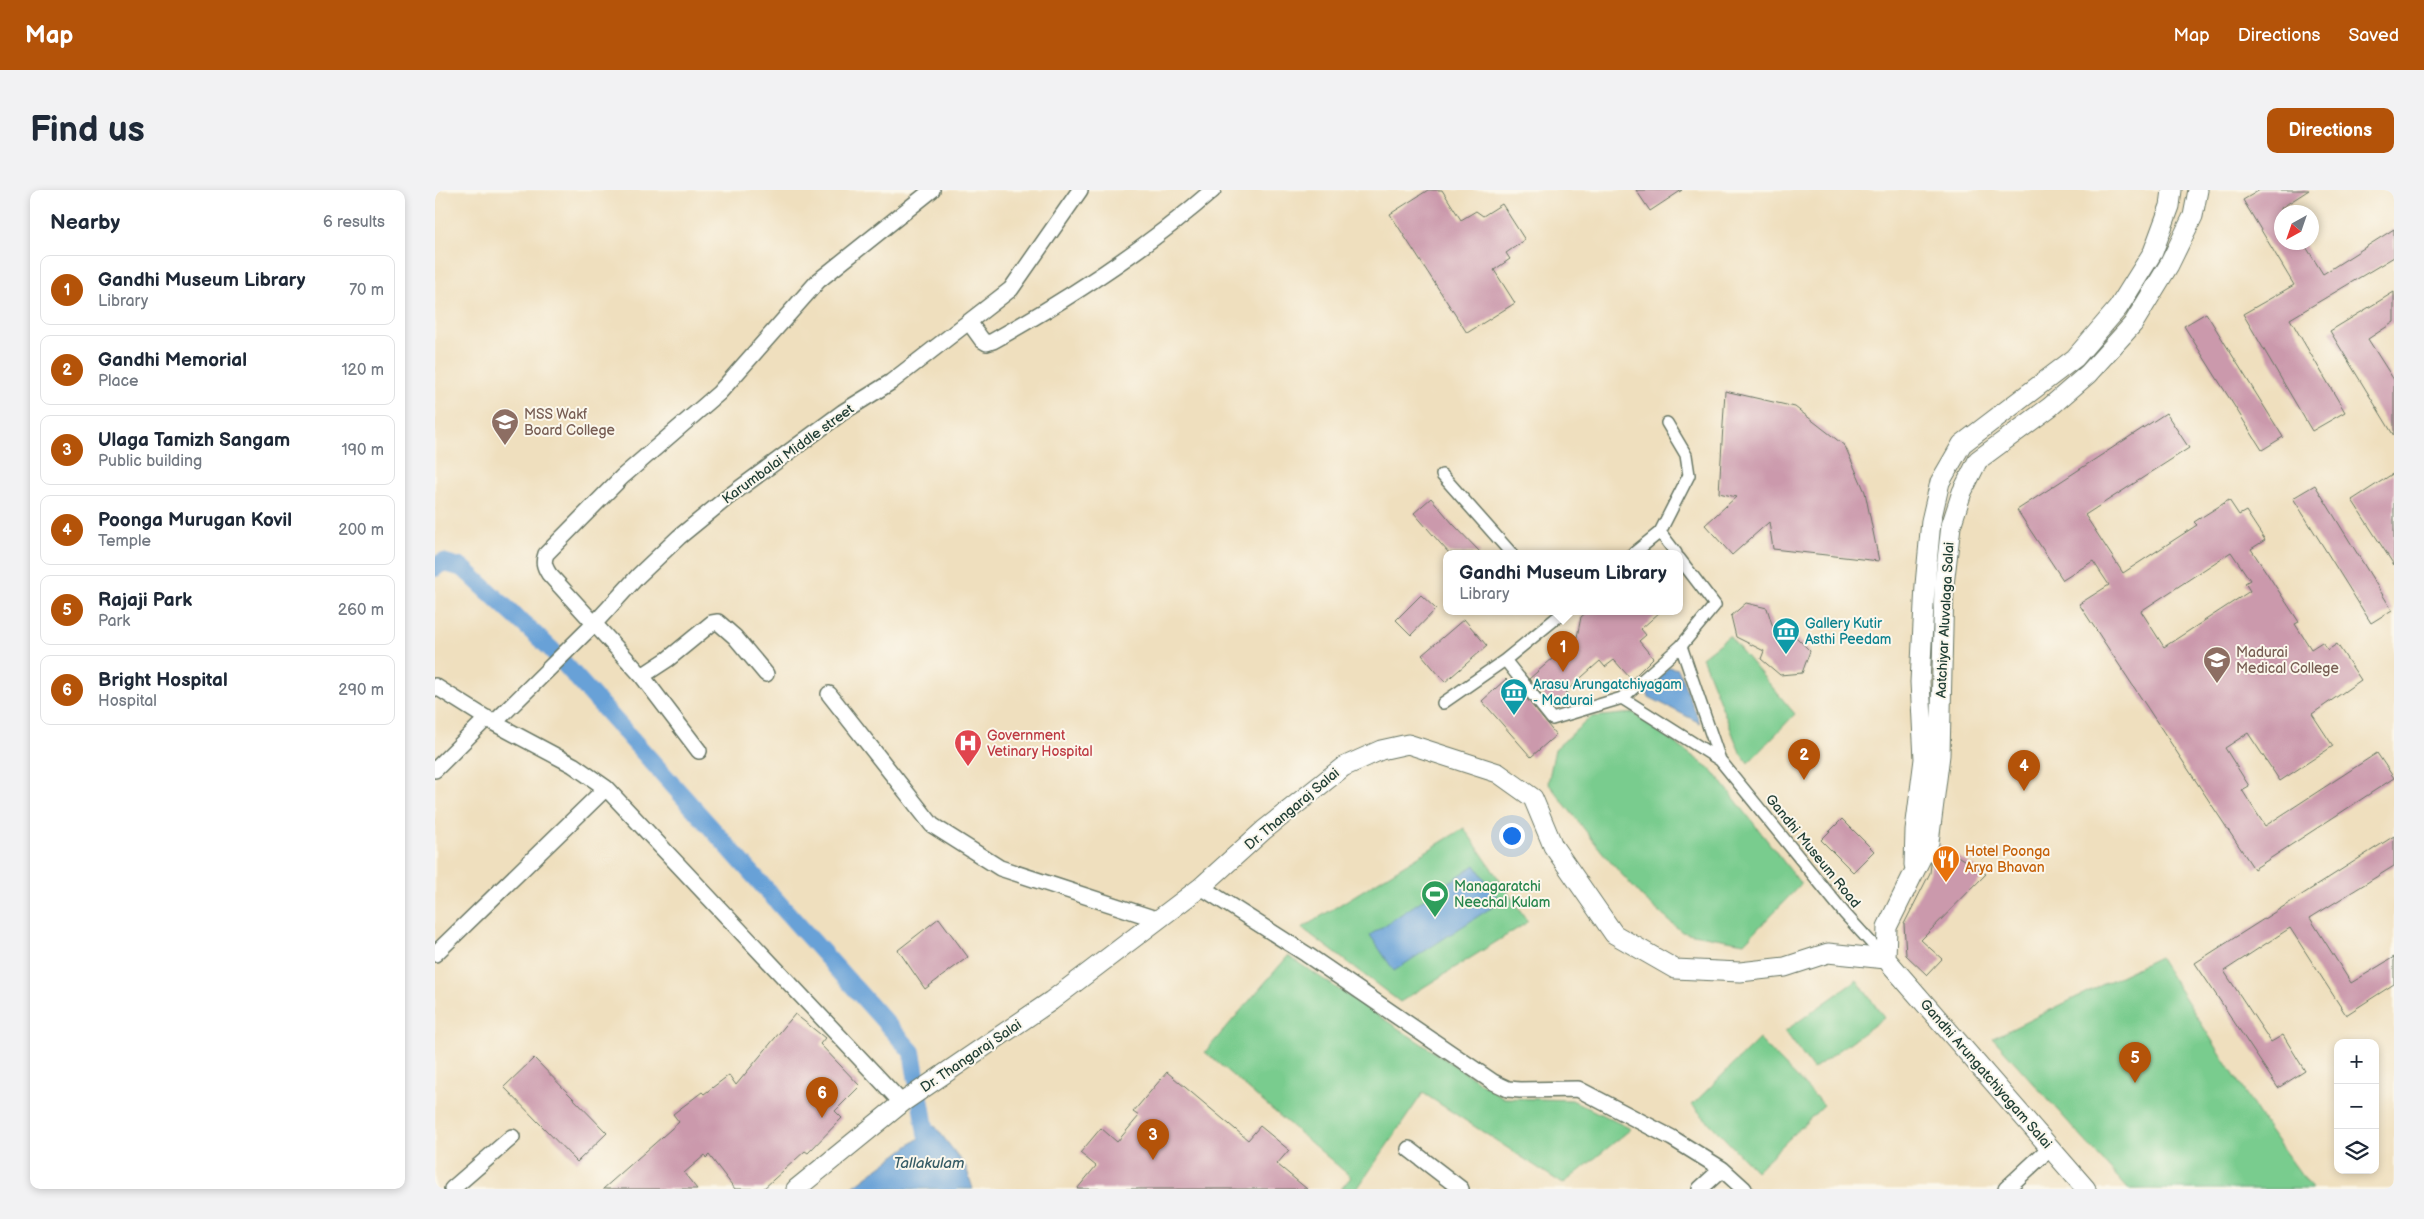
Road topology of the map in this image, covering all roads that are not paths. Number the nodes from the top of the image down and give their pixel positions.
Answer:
1 (932, 190) edge
2 (1081, 190) edge
3 (1213, 190) edge
4 (2172, 190) edge
5 (2198, 190) edge
6 (969, 322) junction
7 (1667, 423) dead end
8 (1442, 474) dead end
9 (1659, 532) junction
10 (1508, 550) edge
11 (1638, 550) edge
12 (1674, 550) edge
13 (1683, 563) edge
14 (1558, 615) edge
15 (594, 624) junction
16 (1681, 646) junction
17 (1505, 660) junction
18 (766, 674) dead end
19 (642, 676) junction
20 (435, 686) edge
21 (829, 694) dead end
22 (1622, 698) junction
23 (1443, 703) dead end
24 (491, 720) junction
25 (699, 751) dead end
26 (1720, 760) junction
27 (435, 770) edge
28 (606, 788) junction
29 (1914, 869) junction
30 (1201, 887) junction
31 (1159, 920) junction
32 (435, 954) edge
33 (1886, 959) junction
34 (902, 1103) junction
35 (512, 1137) dead end
36 (2050, 1148) junction
37 (1409, 1149) dead end
38 (1722, 1168) junction
39 (452, 1189) edge
40 (796, 1189) edge
41 (1461, 1189) edge
42 (1700, 1189) edge
43 (1744, 1189) edge
44 (2006, 1189) edge
45 (2086, 1189) edge

1 - 15 street
2 - 6 street, Karumbalai Middle street
3 - 6 street
4 - 29 street, Aatchiyar Aluvalaga Salai
5 - 29 street, Aatchiyar Aluvalaga Salai
6 - 15 street, Karumbalai Middle street
7 - 9 street
8 - 10 street
9 - 11 street
9 - 12 street
13 - 16 street
14 - 17 street
15 - 19 street
15 - 24 street, Karumbalai Middle street
16 - 22 street
16 - 26 street, Gandhi Museum Road
17 - 22 street
17 - 23 street
18 - 19 street
19 - 25 street
20 - 24 street
21 - 31 street
22 - 26 street, Gandhi Museum Road
24 - 27 street, Karumbalai Middle street
24 - 28 street
26 - 33 street, Gandhi Museum Road
28 - 32 street
28 - 34 street
29 - 33 street, Aatchiyar Aluvalaga Salai
30 - 31 street, Dr. Thangaraj Salai
30 - 33 street, Dr. Thangaraj Salai
30 - 38 street
31 - 34 street, Dr. Thangaraj Salai
33 - 36 street, Gandhi Arungatchiyagam Salai
34 - 40 street, Dr. Thangaraj Salai
35 - 39 street
36 - 44 street
36 - 45 street, Gandhi Arungatchiyagam Salai
37 - 41 street
38 - 42 street
38 - 43 street

